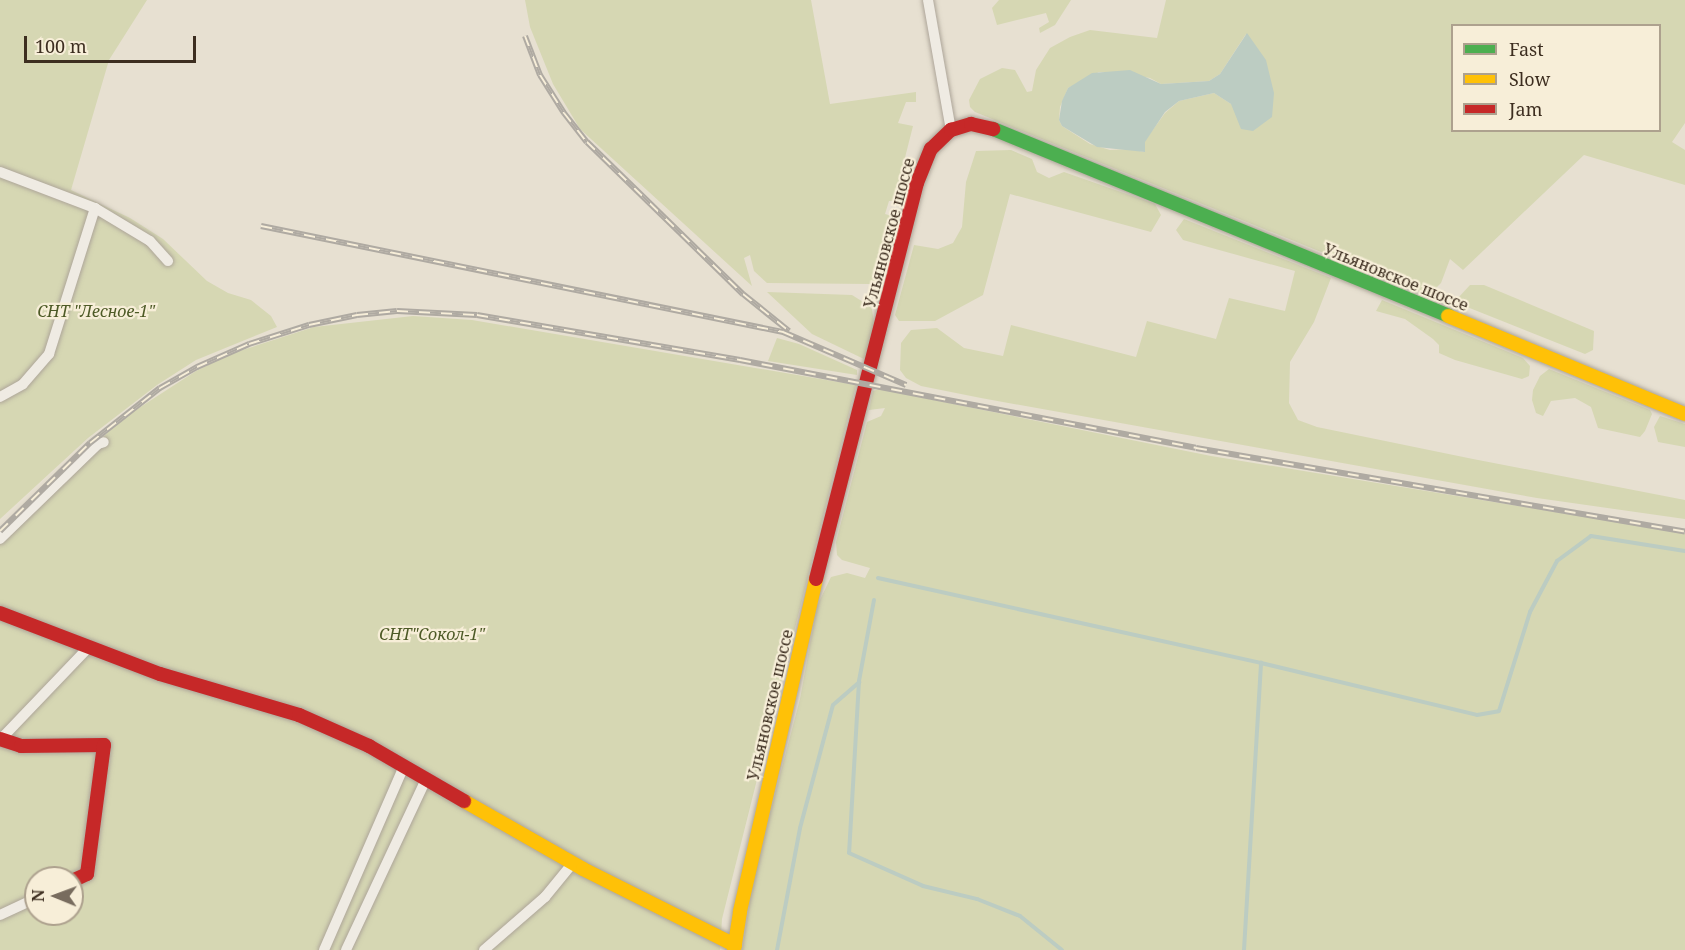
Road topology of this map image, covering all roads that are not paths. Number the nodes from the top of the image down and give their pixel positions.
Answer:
1 (928, 0) edge
2 (951, 130) junction
3 (0, 172) edge
4 (95, 208) junction
5 (168, 261) dead end
6 (0, 397) edge
7 (1685, 414) edge
8 (104, 441) dead end
9 (0, 539) edge
10 (0, 613) edge
11 (88, 648) junction
12 (0, 739) edge
13 (404, 766) junction
14 (426, 778) junction
15 (572, 864) junction
16 (84, 875) edge
17 (24, 904) edge
18 (0, 915) edge
19 (735, 948) edge
20 (324, 950) edge
21 (346, 950) edge
22 (484, 950) edge

1 - 2 street
2 - 7 main road, Ульяновское шоссе
2 - 19 main road, Ульяновское шоссе
3 - 4 street
4 - 5 street
4 - 6 street
8 - 9 street
10 - 11 main road
11 - 12 street
11 - 13 main road
12 - 16 main road
13 - 14 main road
13 - 20 street
14 - 15 main road
14 - 21 street
15 - 19 main road
15 - 22 street
17 - 18 street

